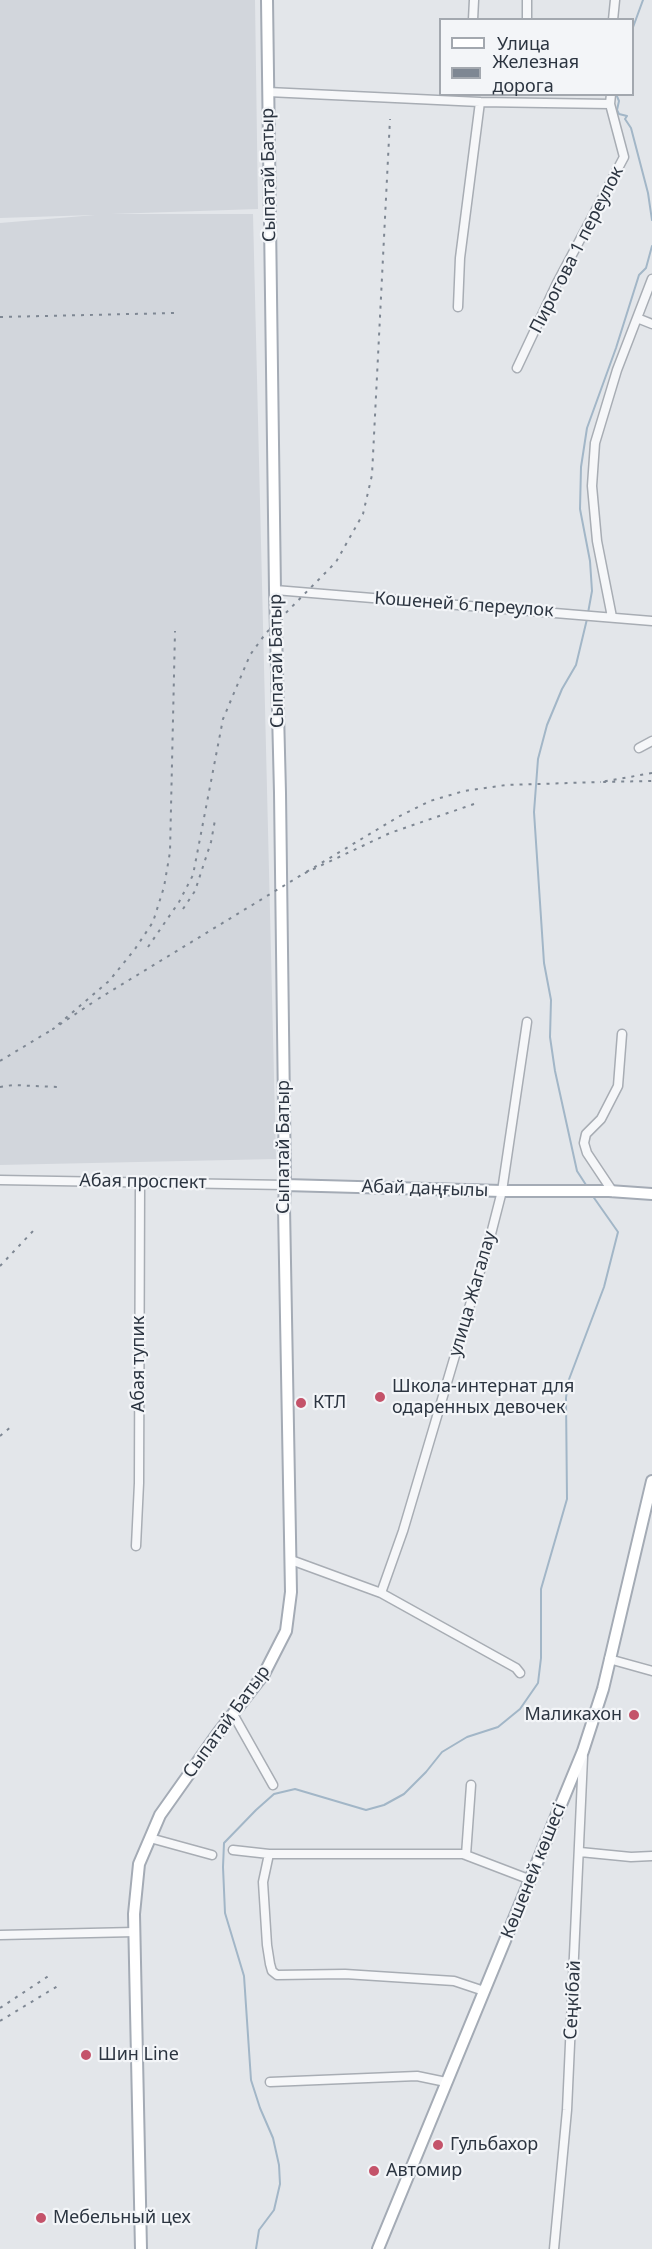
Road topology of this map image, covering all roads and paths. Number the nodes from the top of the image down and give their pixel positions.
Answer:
1 (267, 0) edge
2 (474, 0) edge
3 (527, 0) edge
4 (615, 0) edge
5 (473, 18) edge
6 (527, 18) edge
7 (613, 18) edge
8 (268, 92) junction
9 (611, 96) edge
10 (474, 99) edge
11 (610, 104) junction
12 (652, 279) edge
13 (458, 307) dead end
14 (637, 318) junction
15 (652, 324) edge
16 (517, 368) dead end
17 (275, 590) junction
18 (612, 618) junction
19 (652, 621) edge
20 (652, 741) edge
21 (639, 748) dead end
22 (527, 1022) dead end
23 (622, 1034) dead end
24 (0, 1180) edge
25 (140, 1182) junction
26 (285, 1185) junction
27 (502, 1191) junction
28 (611, 1192) junction
29 (652, 1194) edge
30 (652, 1482) edge
31 (136, 1546) dead end
32 (291, 1560) junction
33 (381, 1593) junction
34 (609, 1659) junction
35 (652, 1671) edge
36 (519, 1673) dead end
37 (233, 1714) junction
38 (583, 1751) junction
39 (273, 1785) dead end
40 (471, 1785) dead end
41 (150, 1838) junction
42 (233, 1850) dead end
43 (580, 1852) junction
44 (269, 1854) junction
45 (212, 1855) dead end
46 (466, 1855) junction
47 (652, 1856) edge
48 (531, 1880) junction
49 (135, 1932) junction
50 (0, 1935) edge
51 (484, 1991) junction
52 (270, 2082) dead end
53 (446, 2082) junction
54 (141, 2249) edge
55 (378, 2249) edge
56 (554, 2249) edge

1 - 8 main road, Сыпатай Батыр
2 - 5 street
3 - 6 street
4 - 7 street
8 - 10 street
8 - 17 main road, Сыпатай Батыр
9 - 11 street, Пирогова 1 переулок
10 - 11 street
10 - 13 street
11 - 16 street, Пирогова 1 переулок
12 - 14 street
14 - 15 street
14 - 18 street
17 - 18 street, Кошеней 6 переулок
17 - 26 main road, Сыпатай Батыр
18 - 19 street, Кошеней 6 переулок
20 - 21 street
22 - 27 street, улица Жагалау
23 - 28 street
24 - 25 street, Абая проспект
25 - 26 street, Абая проспект
25 - 31 street, Абая тупик
26 - 27 main road, Абай даңғылы
26 - 32 main road, Сыпатай Батыр
27 - 28 main road, Абай даңғылы
27 - 33 street, улица Жагалау
28 - 29 main road
30 - 34 main road, Көшеней көшесі
32 - 33 street
32 - 37 main road, Сыпатай Батыр
33 - 36 street
34 - 35 street
34 - 38 main road, Көшеней көшесі
37 - 39 street
37 - 41 main road, Сыпатай Батыр
38 - 43 street, Сеңкібай
38 - 48 main road, Көшеней көшесі
40 - 46 street
41 - 45 street
41 - 49 main road, Сыпатай Батыр
42 - 44 street
43 - 47 street
43 - 56 street, Сеңкібай
44 - 46 street
44 - 51 street
46 - 48 street
48 - 51 main road, Көшеней көшесі
49 - 50 street
49 - 54 main road, Сыпатай Батыр
51 - 53 main road, Көшеней көшесі
52 - 53 street
53 - 55 main road, Көшеней көшесі

